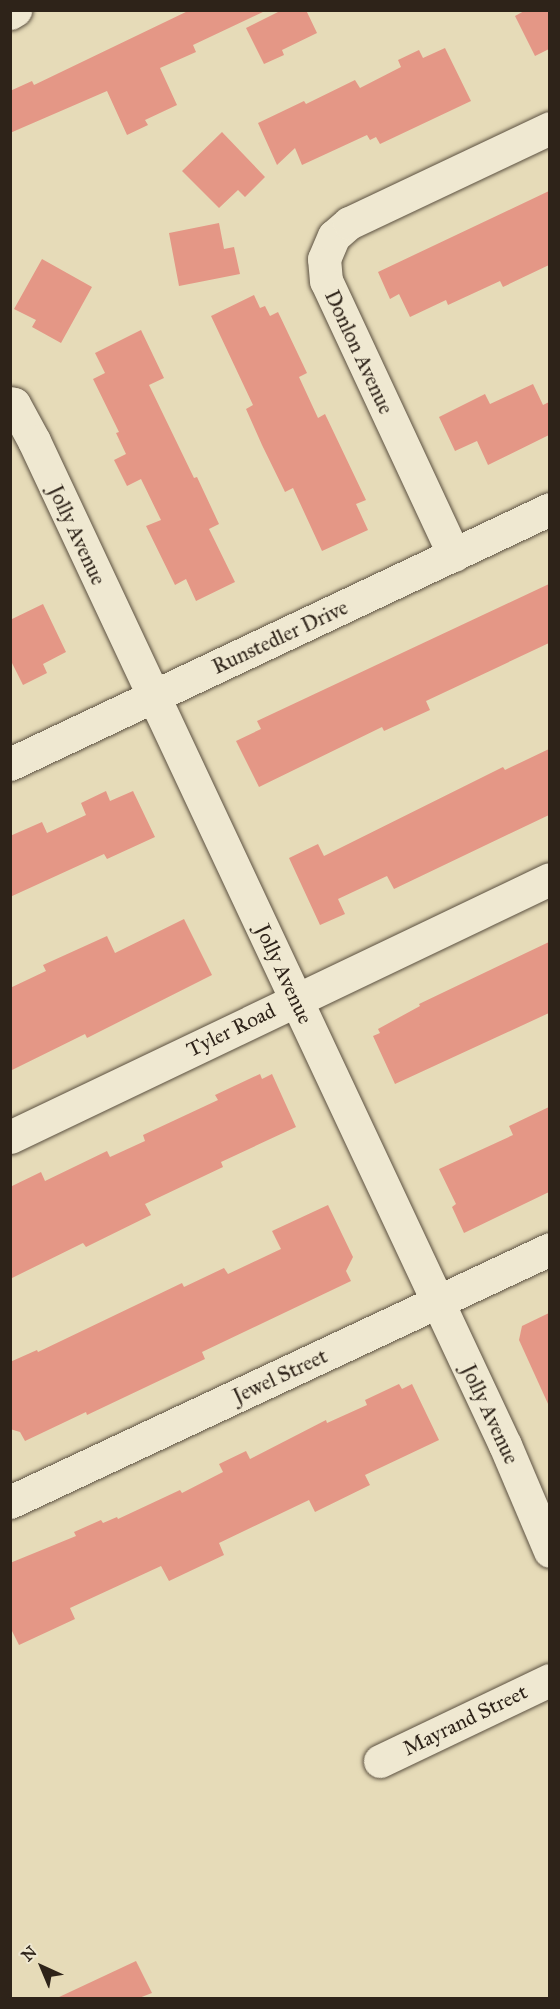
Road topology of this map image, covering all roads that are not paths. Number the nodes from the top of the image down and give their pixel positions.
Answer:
1 (15, 10) edge
2 (10, 13) edge
3 (549, 128) edge
4 (10, 403) edge
5 (549, 509) edge
6 (454, 555) junction
7 (153, 696) junction
8 (10, 764) edge
9 (549, 879) edge
10 (296, 999) junction
11 (10, 1137) edge
12 (549, 1249) edge
13 (438, 1302) junction
14 (10, 1502) edge
15 (549, 1551) edge
16 (549, 1680) edge
17 (380, 1761) dead end

1 - 2 street
3 - 6 street, Donlon Avenue
4 - 7 street, Jolly Avenue
5 - 6 street, Runstedler Drive
6 - 7 street, Runstedler Drive
7 - 8 street, Runstedler Drive
7 - 10 street, Jolly Avenue
9 - 10 street, Tyler Road
10 - 11 street, Tyler Road
10 - 13 street, Jolly Avenue
12 - 13 street, Jewel Street
13 - 14 street, Jewel Street
13 - 15 street, Jolly Avenue
16 - 17 street, Mayrand Street

